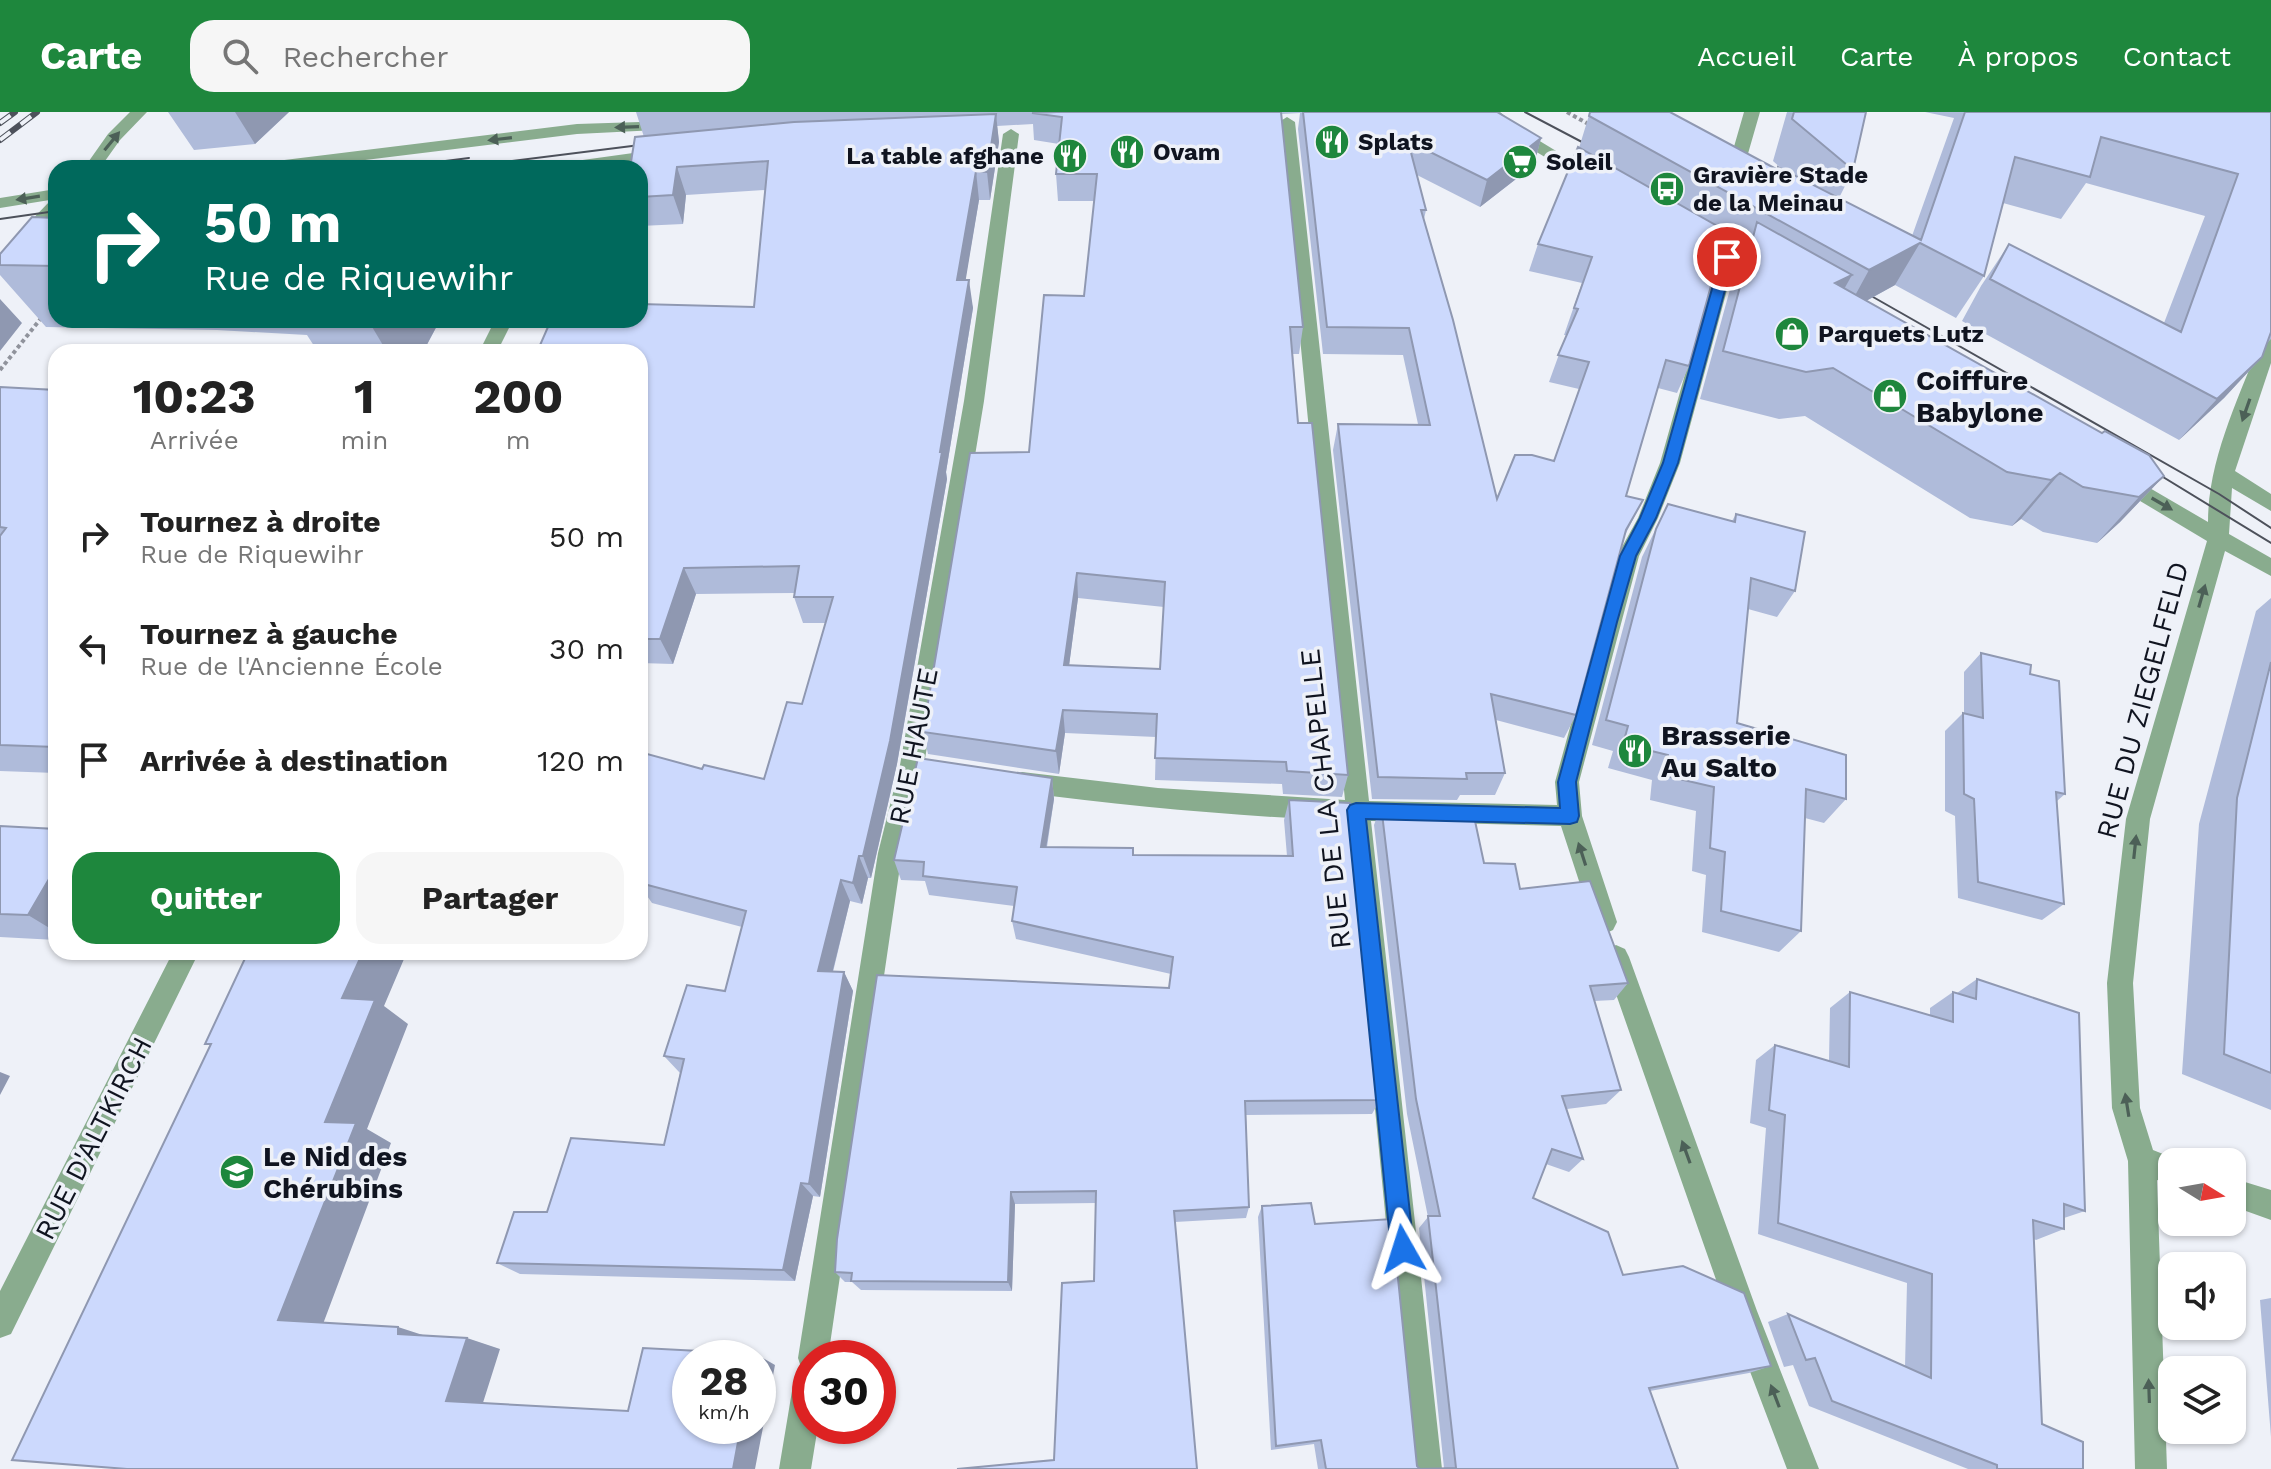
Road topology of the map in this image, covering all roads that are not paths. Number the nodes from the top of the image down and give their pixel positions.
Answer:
1 (139, 112) edge
2 (1491, 112) edge
3 (1752, 112) edge
4 (1289, 122) dead end
5 (689, 126) dead end
6 (1009, 134) dead end
7 (686, 152) edge
8 (575, 154) edge
9 (98, 160) edge
10 (440, 160) edge
11 (1737, 164) edge
12 (1607, 187) edge
13 (48, 195) edge
14 (0, 203) edge
15 (48, 213) edge
16 (41, 246) edge
17 (1750, 270) edge
18 (2271, 337) edge
19 (2098, 467) edge
20 (2224, 473) junction
21 (2271, 504) edge
22 (2219, 536) junction
23 (2271, 568) edge
24 (1006, 779) edge
25 (1356, 810) junction
26 (1570, 816) junction
27 (182, 960) edge
28 (2142, 1161) junction
29 (2158, 1166) edge
30 (2246, 1197) edge
31 (2271, 1205) edge
32 (0, 1323) edge
33 (816, 1340) edge
34 (799, 1444) edge
35 (795, 1469) edge
36 (1426, 1469) edge
37 (1803, 1469) edge
38 (2151, 1469) edge

9 -> 1 street
2 - 12 street
3 - 11 street
4 - 25 street, RUE DE LA CHAPELLE
5 -> 8 street
6 - 33 street, RUE HAUTE
7 - 8 street
8 -> 10 street
13 -> 14 street
15 - 16 street
17 - 26 street
18 -> 20 street, RUE DU ZIEGELFELD
19 -> 22 street
20 - 21 street
20 - 22 street, RUE DU ZIEGELFELD
22 - 23 street
28 -> 22 street, RUE DU ZIEGELFELD
24 - 25 street
25 - 26 street
25 - 36 street, RUE DE LA CHAPELLE
37 -> 26 street
27 - 32 street, RUE D'ALTKIRCH
28 - 29 street
38 -> 28 street, RUE DU ZIEGELFELD
30 - 31 street
34 - 35 street

